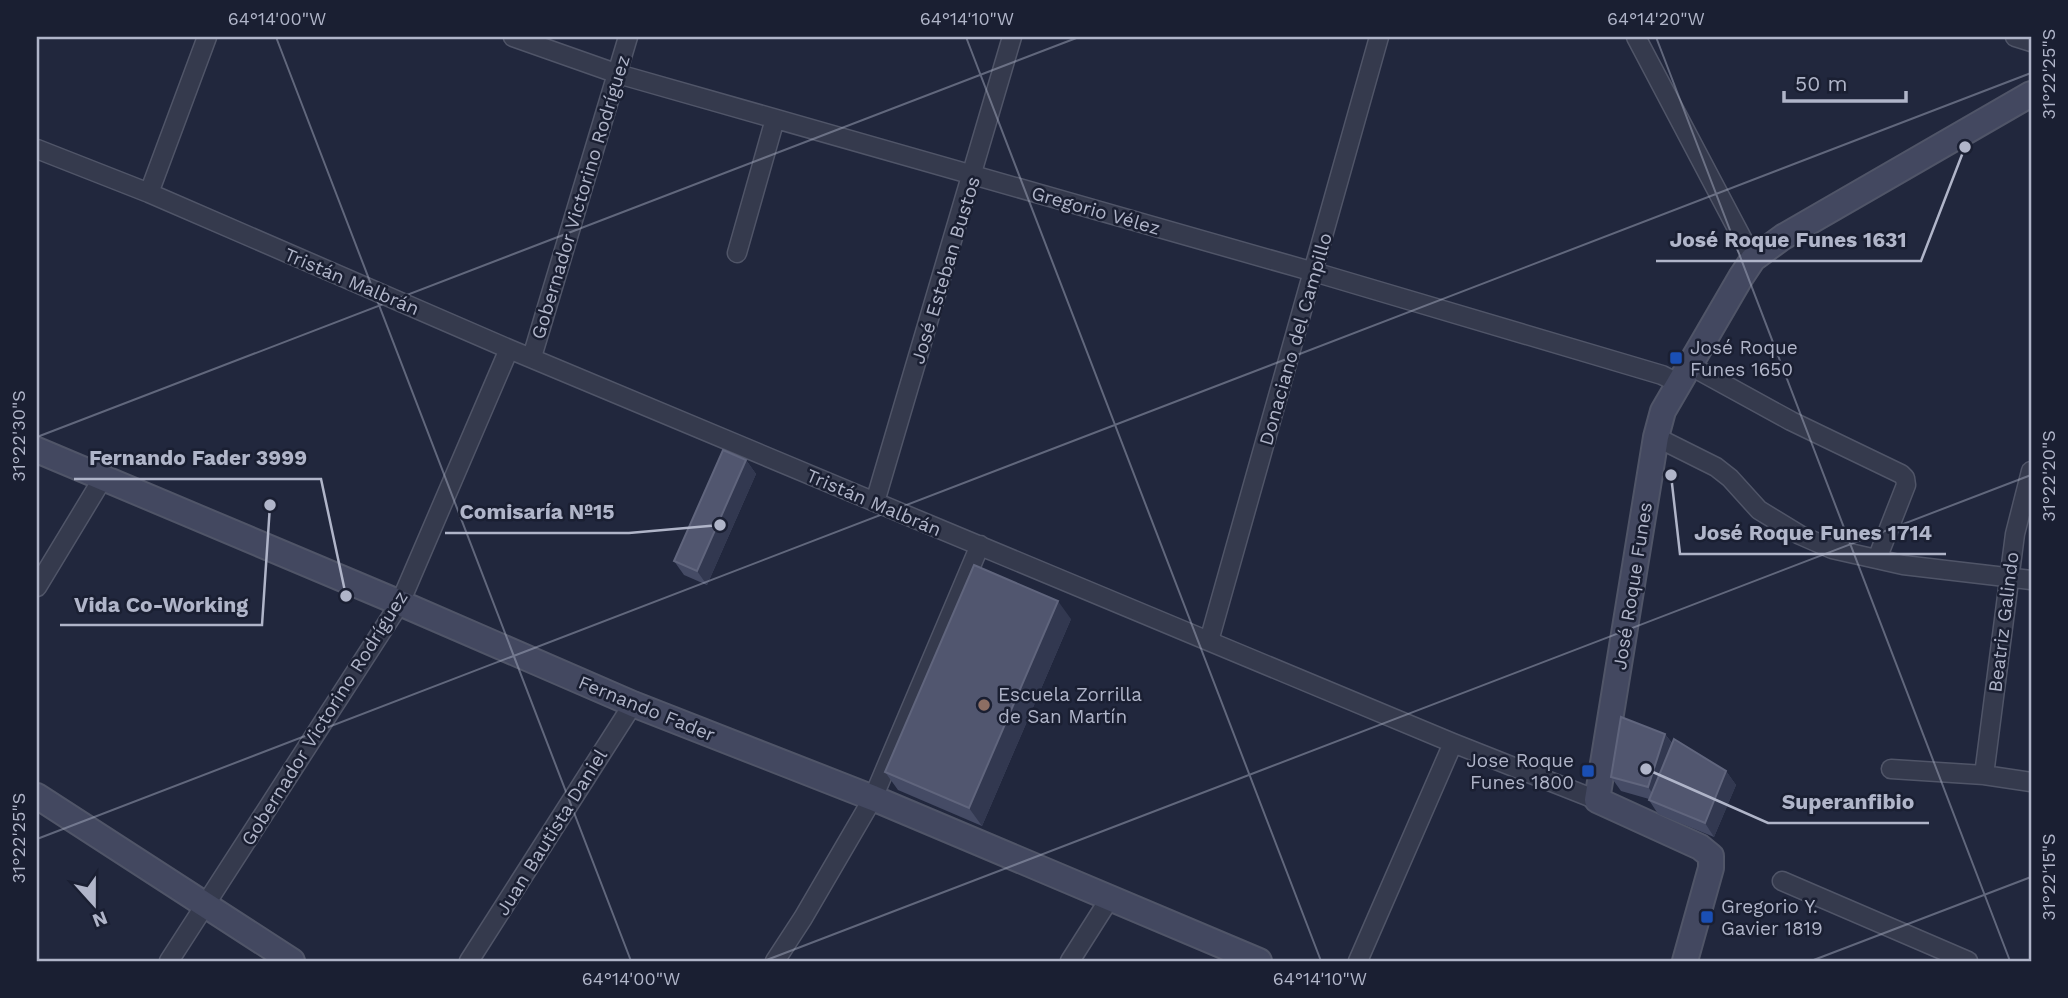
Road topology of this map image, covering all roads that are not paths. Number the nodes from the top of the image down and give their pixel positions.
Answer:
1 (207, 37) edge
2 (513, 37) edge
3 (628, 37) edge
4 (1012, 37) edge
5 (1379, 37) edge
6 (1636, 37) edge
7 (2015, 37) edge
8 (2031, 42) edge
9 (618, 74) junction
10 (2031, 94) edge
11 (775, 119) junction
12 (37, 149) edge
13 (973, 175) junction
14 (149, 192) junction
15 (737, 253) dead end
16 (1754, 259) junction
17 (1314, 272) junction
18 (509, 349) junction
19 (532, 357) junction
20 (1684, 374) junction
21 (1656, 437) junction
22 (37, 450) edge
23 (2031, 471) edge
24 (103, 478) junction
25 (875, 502) junction
26 (980, 545) junction
27 (1877, 559) junction
28 (2009, 577) junction
29 (2031, 580) edge
30 (37, 587) edge
31 (400, 603) junction
32 (1209, 641) junction
33 (633, 704) junction
34 (1453, 743) junction
35 (1891, 769) dead end
36 (1984, 775) junction
37 (2031, 782) edge
38 (37, 796) edge
39 (873, 799) junction
40 (1597, 800) junction
41 (1782, 881) dead end
42 (1110, 898) junction
43 (205, 905) junction
44 (169, 961) edge
45 (292, 961) edge
46 (469, 961) edge
47 (775, 961) edge
48 (1070, 961) edge
49 (1259, 961) edge
50 (1358, 961) edge
51 (1685, 961) edge
52 (1968, 961) edge

1 - 14 street
2 - 9 street, Gregorio Vélez
3 - 9 street, Gobernador Victorino Rodríguez
4 - 13 street, José Esteban Bustos
5 - 17 street, Donaciano del Campillo
6 - 16 street
7 - 8 street
9 - 11 street, Gregorio Vélez
9 - 19 street, Gobernador Victorino Rodríguez
10 - 16 main road, José Roque Funes
11 - 13 street, Gregorio Vélez
11 - 15 street
12 - 14 street, Tristán Malbrán
13 - 17 street, Gregorio Vélez
13 - 25 street, José Esteban Bustos
14 - 18 street, Tristán Malbrán
16 - 20 main road, José Roque Funes
17 - 20 street, Gregorio Vélez
17 - 32 street, Donaciano del Campillo
18 - 19 street, Tristán Malbrán
18 - 31 street, Gobernador Victorino Rodríguez
19 - 25 street, Tristán Malbrán
20 - 21 main road, José Roque Funes
20 - 27 street, Gregorio Vélez
21 - 27 street
21 - 40 main road, José Roque Funes
22 - 24 main road, Fernando Fader
23 - 28 street, Beatriz Galindo
24 - 30 street
24 - 31 main road, Fernando Fader
25 - 26 street, Tristán Malbrán
26 - 32 street, Tristán Malbrán
26 - 39 street
27 - 28 street
28 - 29 street
28 - 36 street, Beatriz Galindo
31 - 33 main road, Fernando Fader
31 - 43 street, Gobernador Victorino Rodríguez
32 - 34 street, Tristán Malbrán
33 - 39 main road, Fernando Fader
33 - 46 street, Juan Bautista Daniel
34 - 40 street, Tristán Malbrán
34 - 50 street
35 - 36 street
36 - 37 street
38 - 43 main road
39 - 42 main road, Fernando Fader
39 - 47 street
40 - 51 main road, Tristán Malbrán
41 - 52 street
42 - 48 street
42 - 49 main road, Fernando Fader
43 - 44 street, Gobernador Victorino Rodríguez
43 - 45 main road

